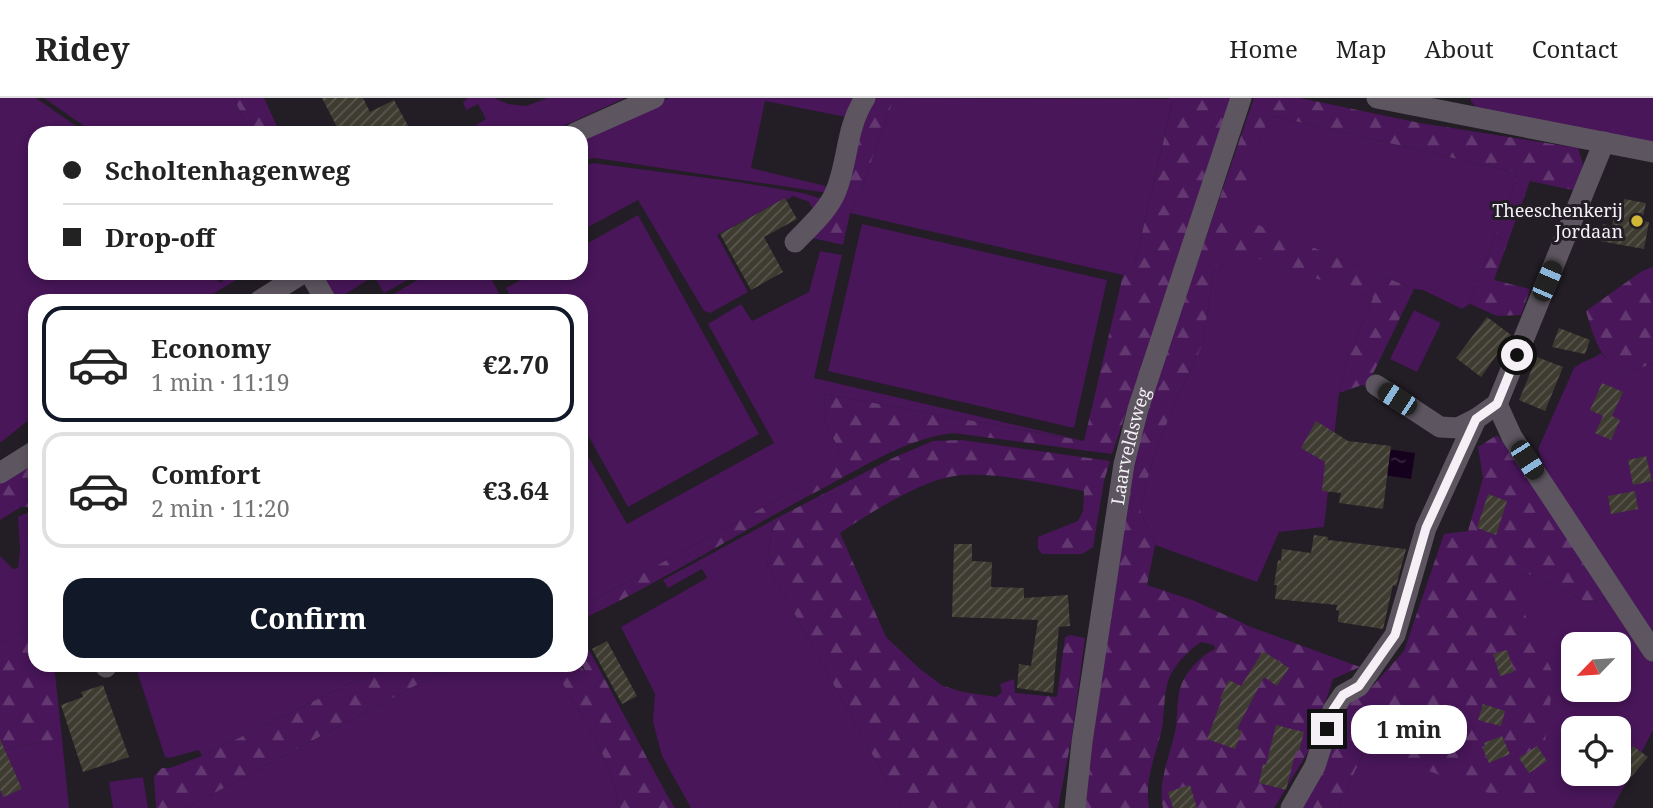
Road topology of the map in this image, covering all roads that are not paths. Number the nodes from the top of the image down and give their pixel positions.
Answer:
1 (654, 98) edge
2 (864, 98) edge
3 (1241, 98) edge
4 (1377, 98) edge
5 (588, 127) edge
6 (1604, 142) junction
7 (1653, 152) edge
8 (795, 242) dead end
9 (292, 280) edge
10 (270, 294) edge
11 (1376, 385) dead end
12 (1497, 404) junction
13 (1476, 419) junction
14 (28, 455) edge
15 (0, 473) edge
16 (1653, 651) edge
17 (1075, 808) edge
18 (1291, 808) edge

1 - 5 street
2 - 8 street
3 - 17 street, Laarveldsweg
4 - 6 street
6 - 7 street
6 - 12 street
9 - 10 street
11 - 13 street
12 - 13 street
12 - 16 street
13 - 18 street
14 - 15 street

